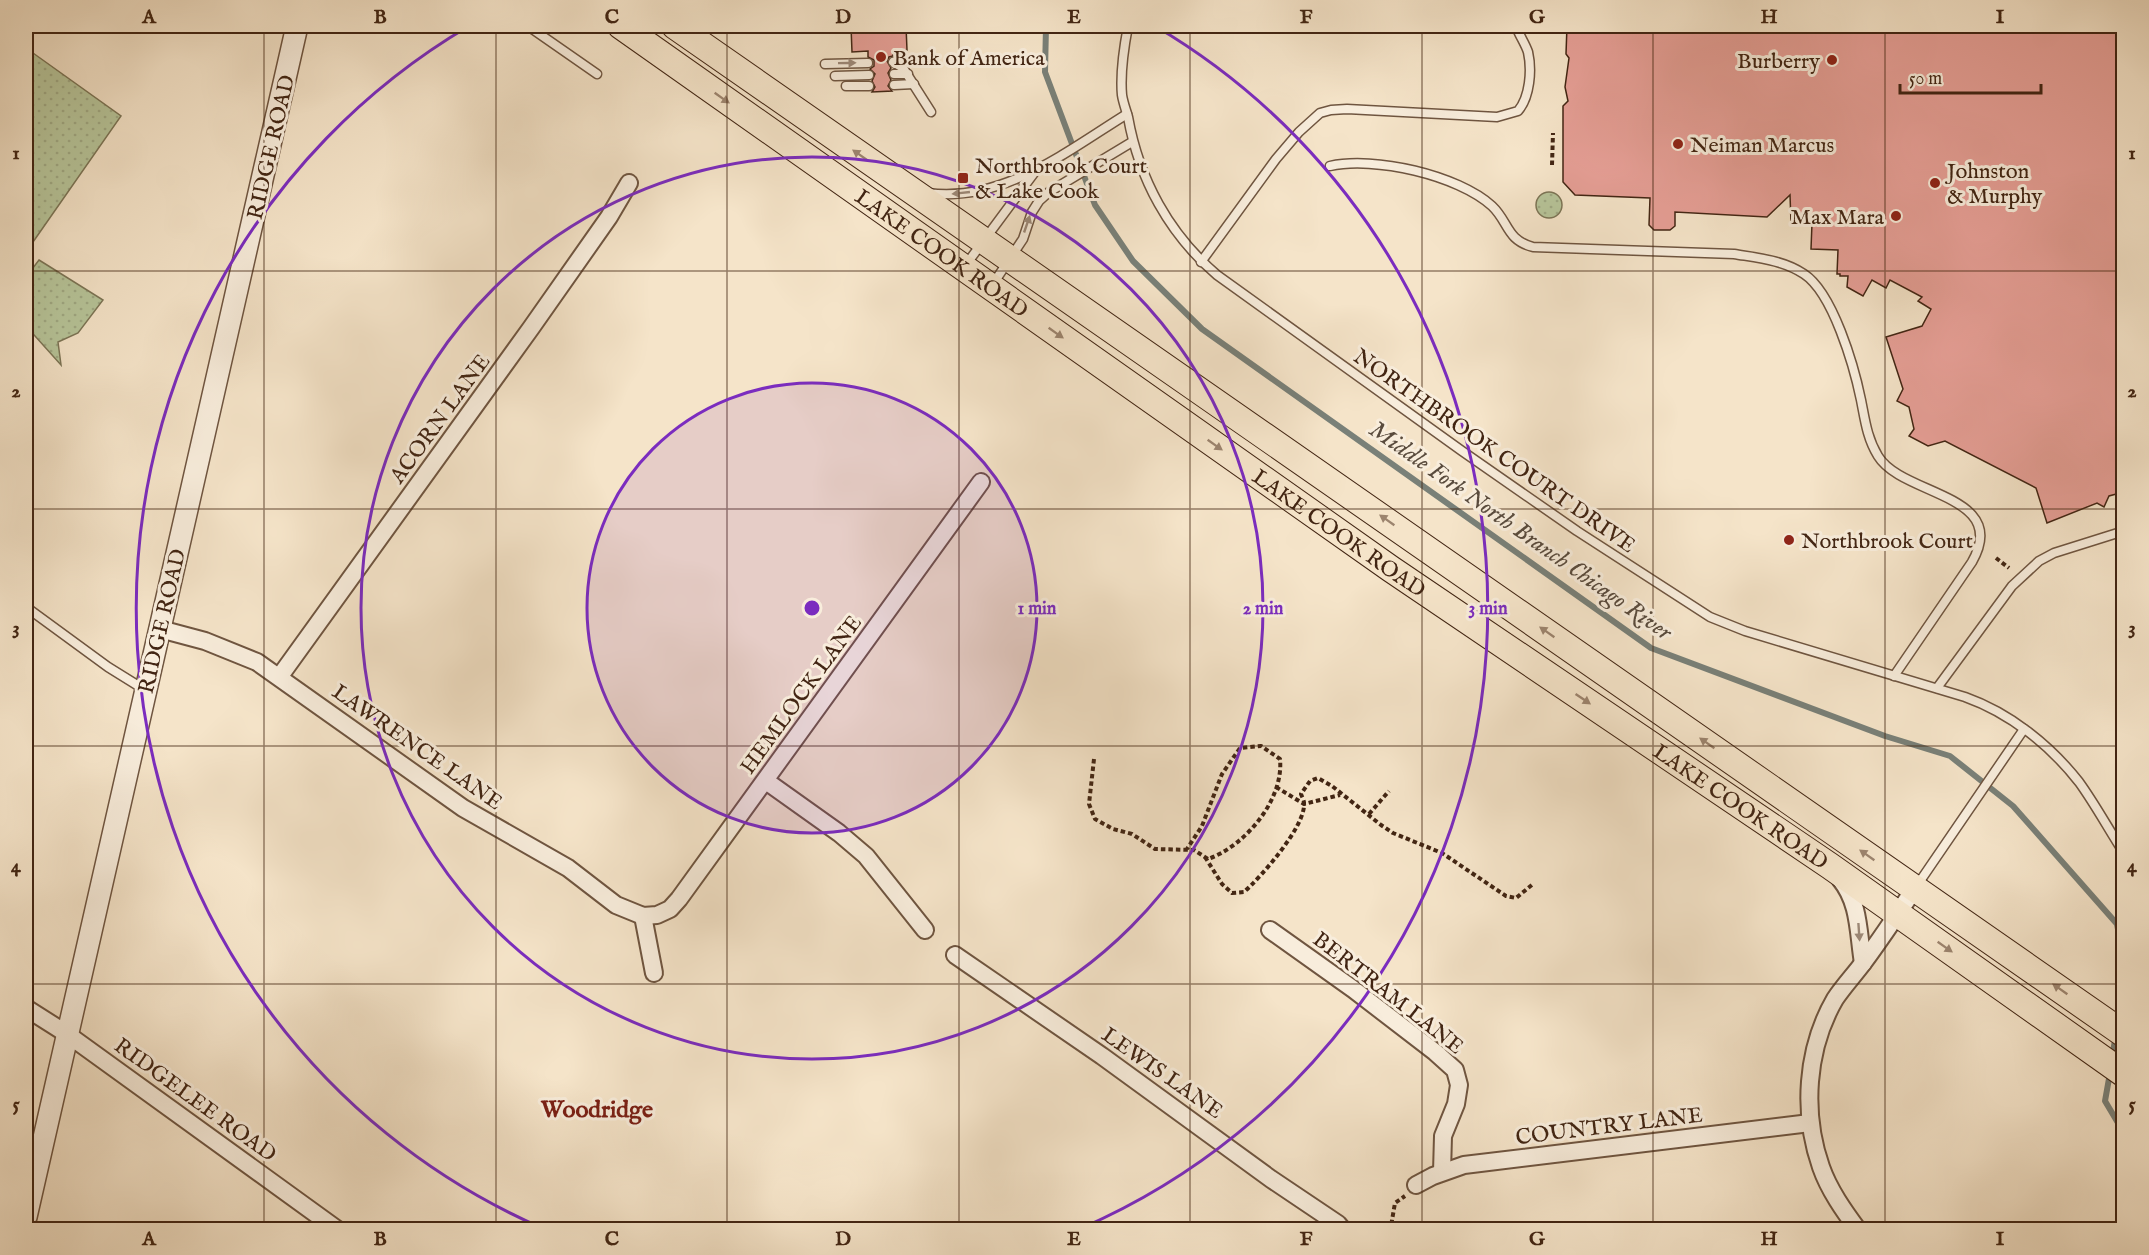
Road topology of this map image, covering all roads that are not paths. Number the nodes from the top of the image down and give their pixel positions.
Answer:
1 (297, 26) edge
2 (528, 26) edge
3 (621, 26) edge
4 (675, 26) edge
5 (1128, 26) edge
6 (1516, 26) edge
7 (893, 62) dead end
8 (868, 63) dead end
9 (825, 64) dead end
10 (597, 74) dead end
11 (894, 74) dead end
12 (908, 74) junction
13 (869, 75) dead end
14 (835, 76) dead end
15 (914, 84) junction
16 (894, 85) dead end
17 (846, 86) dead end
18 (869, 86) dead end
19 (931, 112) dead end
20 (1127, 114) junction
21 (1132, 142) junction
22 (1330, 166) dead end
23 (1036, 170) junction
24 (629, 183) dead end
25 (908, 188) junction
26 (982, 240) junction
27 (1009, 259) junction
28 (1201, 262) junction
29 (963, 268) junction
30 (991, 287) junction
31 (981, 482) dead end
32 (2124, 531) edge
33 (26, 607) edge
34 (160, 629) junction
35 (280, 676) junction
36 (1894, 676) junction
37 (1937, 688) junction
38 (146, 690) junction
39 (2024, 729) junction
40 (766, 781) junction
41 (2124, 853) edge
42 (1830, 866) junction
43 (1915, 888) junction
44 (1897, 914) junction
45 (643, 916) junction
46 (924, 930) dead end
47 (1270, 930) dead end
48 (955, 955) dead end
49 (1863, 963) junction
50 (654, 973) dead end
51 (26, 1008) edge
52 (2116, 1028) edge
53 (67, 1034) junction
54 (2124, 1074) edge
55 (1810, 1123) junction
56 (1442, 1172) junction
57 (1416, 1185) road end
58 (26, 1217) edge
59 (338, 1230) edge
60 (1343, 1230) edge
61 (1858, 1230) edge

1 - 34 street, RIDGE ROAD
2 - 10 lane
3 -> 29 main road, LAKE COOK ROAD
25 -> 4 main road, LAKE COOK ROAD
5 - 20 lane, NORTHBROOK COURT DRIVE
6 - 28 lane
7 - 12 lane
9 -> 8 lane
11 - 12 lane
12 - 15 lane
13 - 14 lane
15 - 16 lane
15 - 19 lane
17 - 18 lane
20 - 21 lane, NORTHBROOK COURT DRIVE
20 - 23 lane
27 -> 21 lane
21 - 28 lane, NORTHBROOK COURT DRIVE
22 - 36 lane
23 -> 25 lane
23 - 26 lane
24 - 35 street, ACORN LANE
25 - 26 main road, LAKE COOK ROAD
26 - 27 main road, LAKE COOK ROAD
26 - 29 lane
27 - 30 lane
43 -> 27 main road, LAKE COOK ROAD
28 - 36 lane, NORTHBROOK COURT DRIVE
29 - 30 main road, LAKE COOK ROAD
30 -> 42 main road, LAKE COOK ROAD
31 - 40 street, HEMLOCK LANE
32 - 37 lane
33 - 38 lane
34 - 35 street, LAWRENCE LANE
34 - 38 street, RIDGE ROAD
35 - 45 street, LAWRENCE LANE
36 - 37 lane, NORTHBROOK COURT DRIVE
37 - 39 lane, NORTHBROOK COURT DRIVE
38 - 53 street, RIDGE ROAD
39 - 41 lane, NORTHBROOK COURT DRIVE
39 - 43 lane
40 - 45 street, HEMLOCK LANE
40 - 46 street
42 - 44 main road, LAKE COOK ROAD
42 -> 49 street
43 - 44 street
52 -> 43 main road, LAKE COOK ROAD
44 - 49 street
44 -> 54 main road, LAKE COOK ROAD
45 - 50 street
47 - 56 street, BERTRAM LANE
48 - 60 street, LEWIS LANE
49 - 55 street
51 - 53 street, RIDGELEE ROAD
53 - 58 street, RIDGE ROAD
53 - 59 street, RIDGELEE ROAD
55 - 56 street, COUNTRY LANE
55 - 61 street
56 - 57 street, COUNTRY LANE

